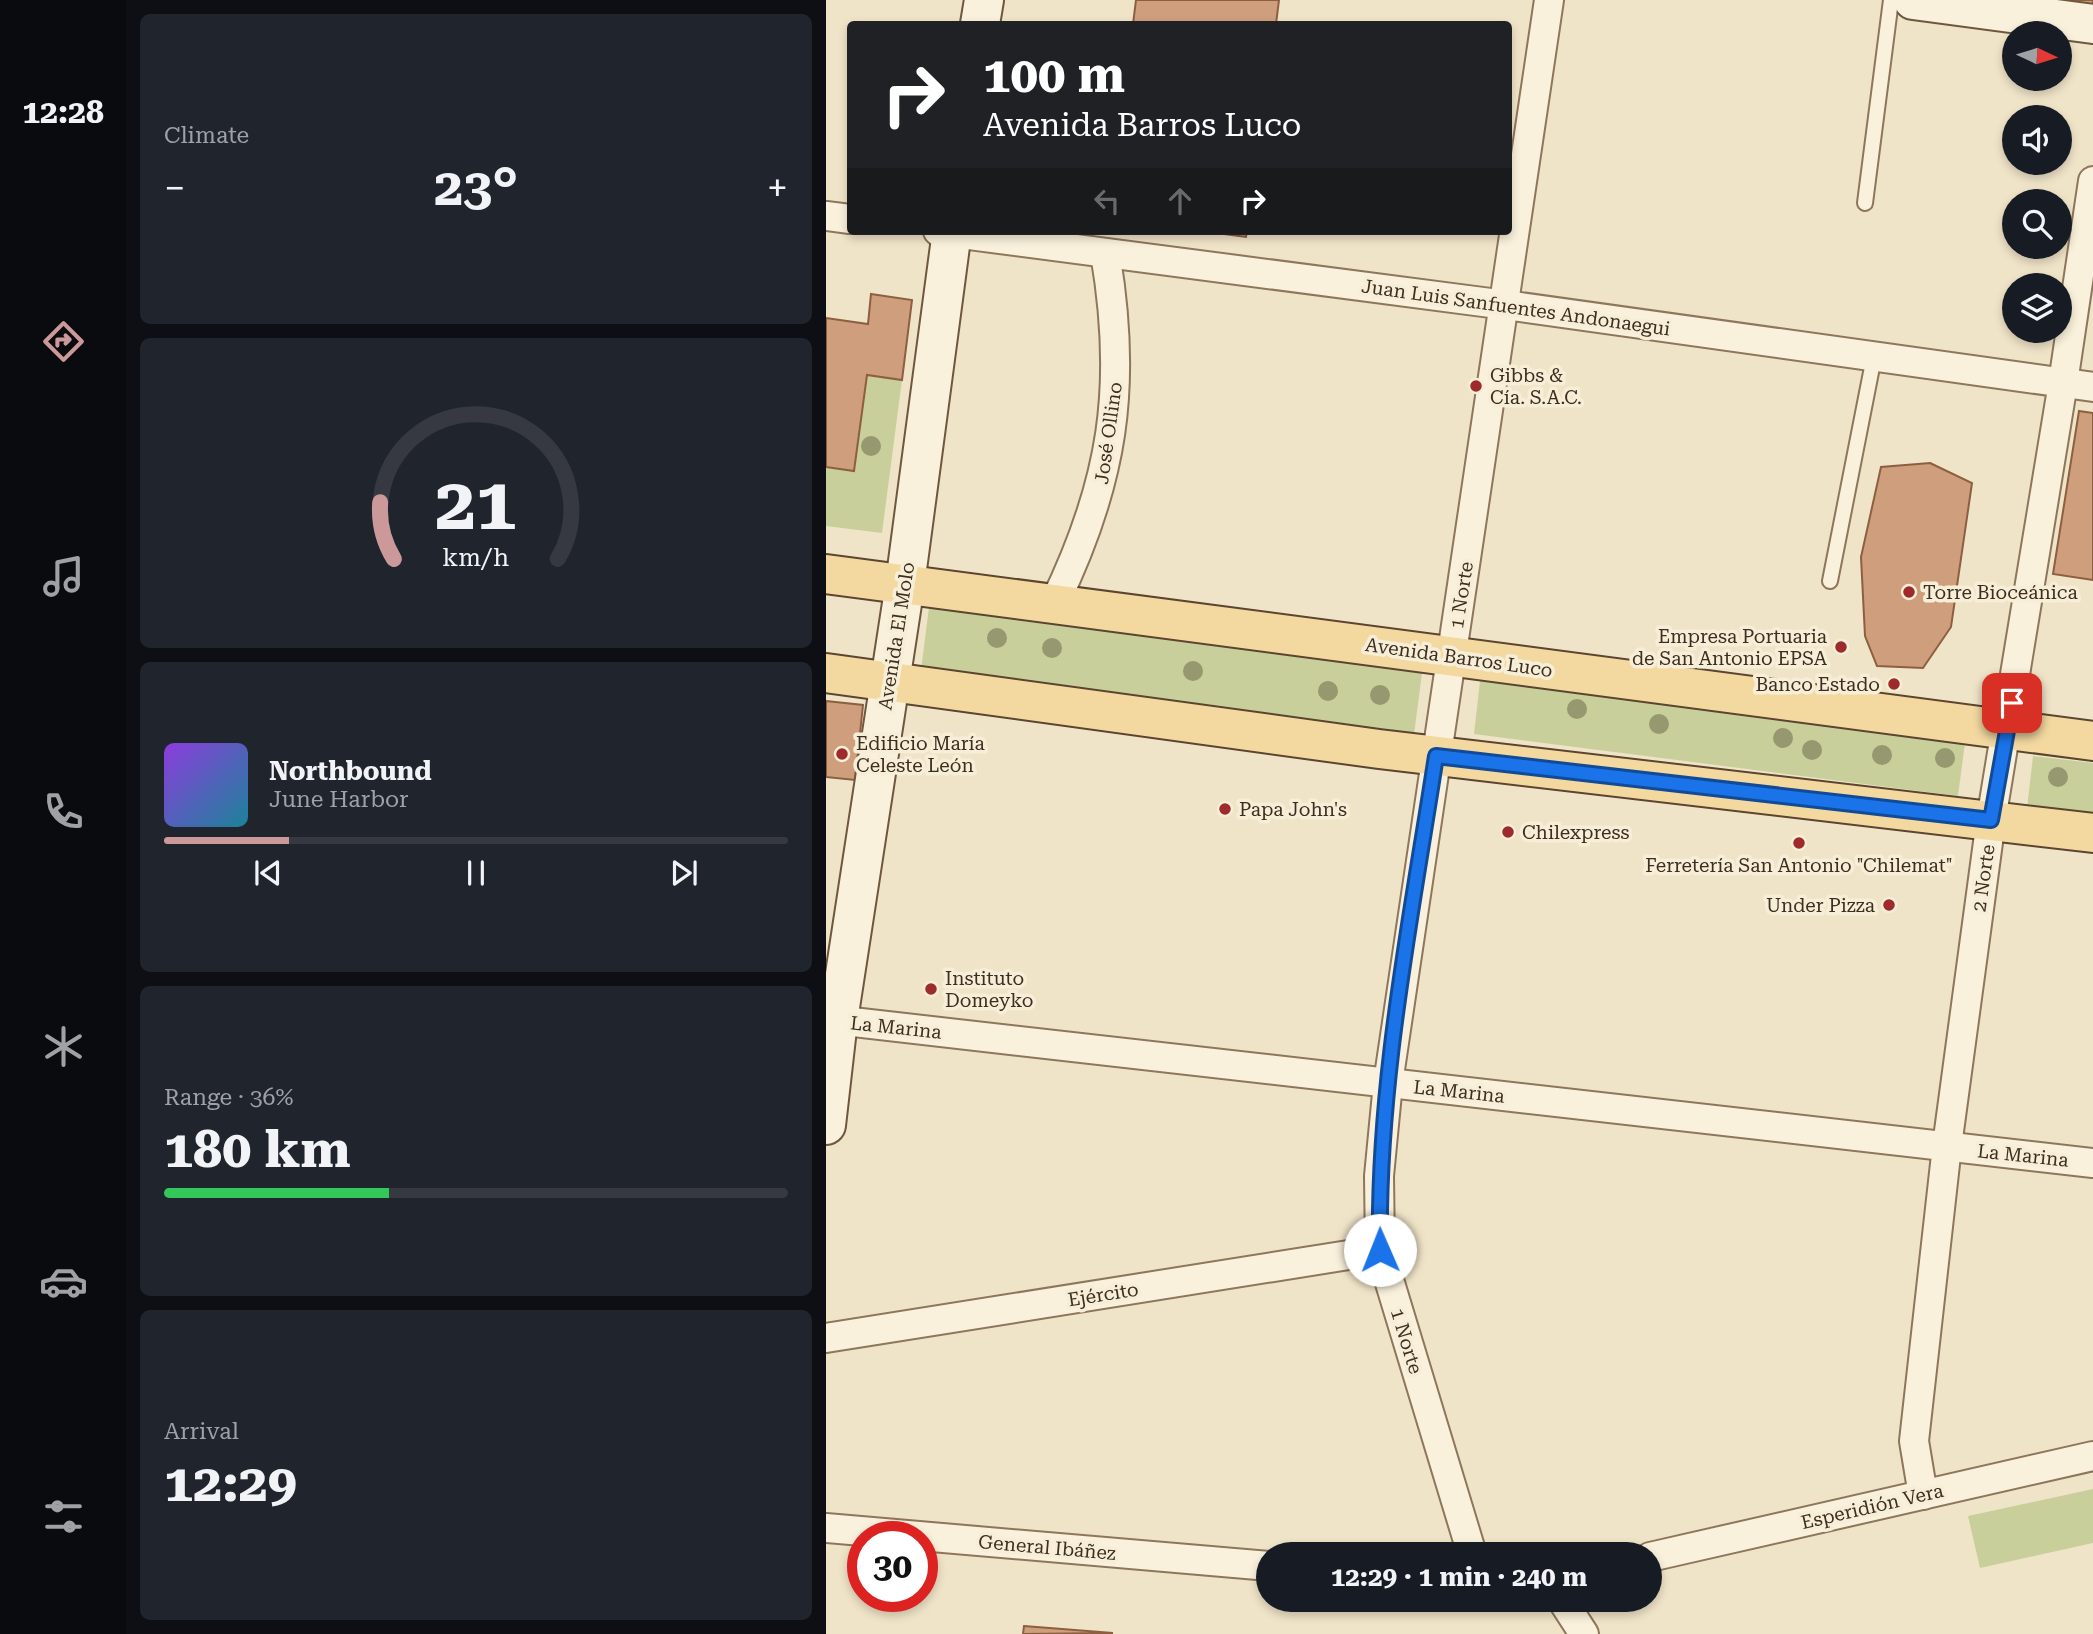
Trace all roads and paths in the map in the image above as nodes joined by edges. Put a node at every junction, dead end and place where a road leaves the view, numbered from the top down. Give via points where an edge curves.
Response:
1 (984, 0) edge
2 (1549, 0) edge
3 (1891, 0) edge
4 (1913, 0) edge
5 (980, 21) edge
6 (2093, 24) edge
7 (2093, 181) edge
8 (1865, 203) dead end
9 (826, 216) edge
10 (847, 219) edge
11 (948, 235) edge
12 (970, 235) edge
13 (1105, 253) junction
14 (1506, 305) junction
15 (1874, 357) junction
16 (2063, 383) junction
17 (2093, 387) edge
18 (826, 573) edge
19 (1830, 581) dead end
20 (905, 584) junction
21 (1054, 604) junction
22 (1452, 656) junction
23 (826, 673) edge
24 (890, 681) junction
25 (2008, 730) junction
26 (2093, 741) edge
27 (1436, 756) junction
28 (1991, 820) junction
29 (2093, 833) edge
30 (832, 1020) edge
31 (1388, 1083) junction
32 (826, 1125) edge
33 (1947, 1146) junction
34 (2093, 1163) edge
35 (1380, 1250) junction
36 (826, 1338) edge
37 (2093, 1456) edge
38 (1923, 1495) junction
39 (826, 1528) edge
40 (1468, 1542) edge
41 (1662, 1554) edge
42 (1256, 1565) edge
43 (1570, 1612) edge
44 (1584, 1634) edge

1 - 5 street
2 - 14 street, 1 Norte
3 - 8 lane
4 - 6 street
7 - 16 street, 2 Norte
9 - 10 street
11 - 20 street, Avenida El Molo
12 - 13 street, Juan Luis Sanfuentes Andonaegui
13 - 14 street, Juan Luis Sanfuentes Andonaegui
13 - 21 street, José Ollino via 1117,348 1110,444 1089,526
14 - 15 street, Juan Luis Sanfuentes Andonaegui
14 - 22 street, 1 Norte
15 - 16 street, Juan Luis Sanfuentes Andonaegui
15 - 19 lane
16 - 17 street, Juan Luis Sanfuentes Andonaegui
16 - 25 street, 2 Norte
18 - 20 main road, Avenida Barros Luco
20 - 21 main road, Avenida Barros Luco
20 - 24 street, Avenida El Molo
21 - 22 main road, Avenida Barros Luco
22 - 25 main road, Avenida Barros Luco
22 - 27 street, 1 Norte
23 - 24 main road
24 - 27 main road
24 - 30 street, Avenida El Molo
25 - 26 main road, Avenida Barros Luco
25 - 28 street, 2 Norte
27 - 28 main road
27 - 31 street, 1 Norte
28 - 29 main road
28 - 33 street, 2 Norte
30 - 31 street, La Marina
30 - 32 street, Avenida El Molo
31 - 33 street, La Marina
31 - 35 street, 1 Norte via 1379,1176
33 - 34 street, La Marina
33 - 38 street, 2 Norte via 1913,1441
35 - 36 street, Ejército
35 - 40 street, 1 Norte
37 - 38 street, Esperidión Vera
38 - 41 street, Esperidión Vera
39 - 42 street, General Ibáñez
43 - 44 street

